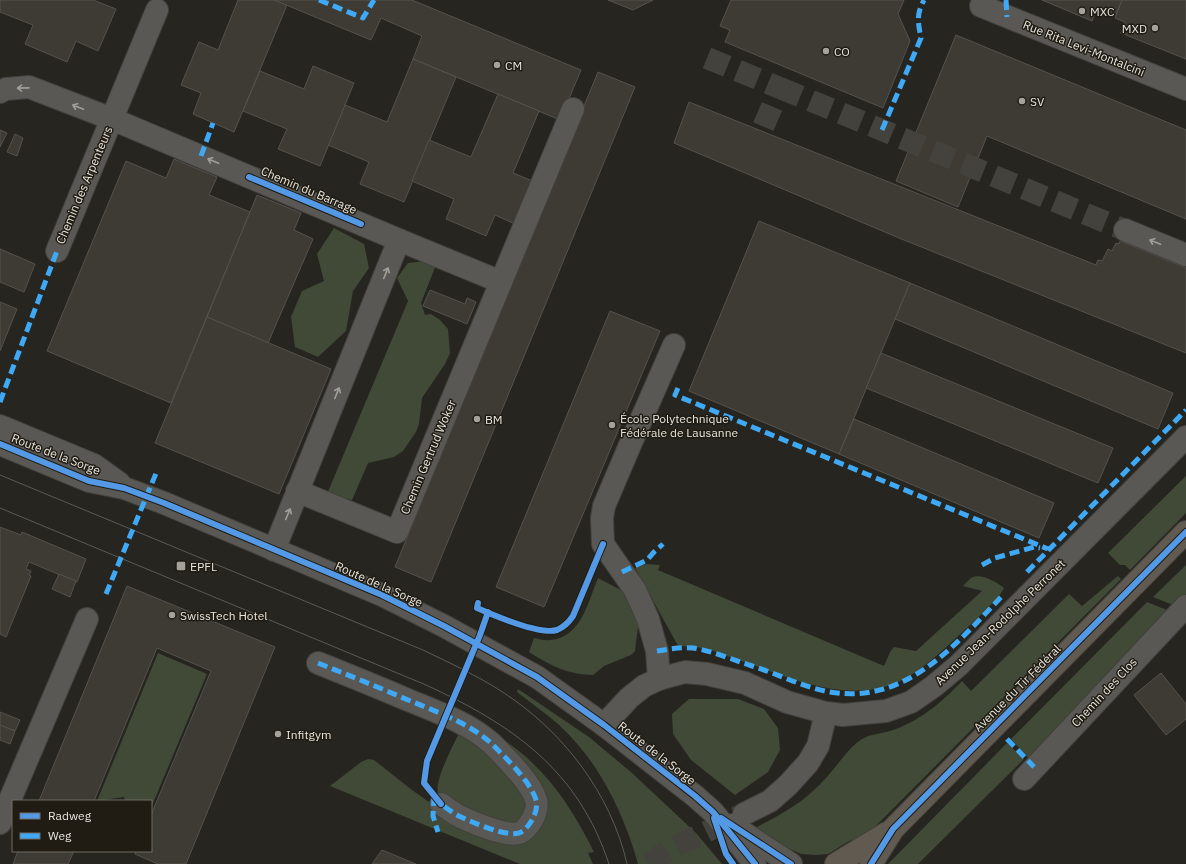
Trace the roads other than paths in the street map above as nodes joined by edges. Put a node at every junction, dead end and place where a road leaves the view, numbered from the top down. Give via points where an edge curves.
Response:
1 (981, 6) dead end
2 (157, 10) dead end
3 (1186, 89) edge
4 (0, 92) edge
5 (573, 109) dead end
6 (112, 119) junction
7 (1125, 230) tunnel mouth
8 (399, 240) junction
9 (57, 251) dead end
10 (1186, 255) edge
11 (501, 282) junction
12 (674, 345) dead end
13 (0, 426) edge
14 (1186, 436) edge
15 (0, 444) edge
16 (124, 488) junction
17 (297, 491) junction
18 (1186, 532) edge
19 (274, 550) junction
20 (1186, 606) edge
21 (87, 619) dead end
22 (318, 663) dead end
23 (659, 679) junction
24 (826, 714) junction
25 (604, 725) junction
26 (1024, 778) dead end
27 (441, 804) dead end
28 (713, 812) junction
29 (744, 814) tunnel mouth
30 (0, 823) edge
31 (893, 829) junction
32 (756, 864) edge
33 (791, 864) edge
34 (836, 864) edge
35 (871, 864) edge

1 - 3 street, Rue Rita Levi-Montalcini
2 - 6 street, Chemin des Arpenteurs
6 -> 4 street, Chemin des Arpenteurs via 29,87
5 - 11 street, Chemin Gertrud Woker
8 -> 6 street, Chemin du Barrage
6 - 9 street, Chemin des Arpenteurs
10 -> 7 street
8 - 11 street
17 -> 8 street
11 - 17 street, Chemin Gertrud Woker via 397,532
12 - 23 street via 604,506 602,518 603,544 635,590 648,619 657,651
13 - 16 street, Route de la Sorge via 94,465
14 - 24 street, Avenue Jean-Rodolphe Perronet via 959,665 934,686 911,702 886,711 843,716
15 - 16 street, Route de la Sorge via 90,481
16 - 19 street, Route de la Sorge
19 -> 17 street
18 - 31 main road, Avenue du Tir Fédéral
19 - 25 street, Route de la Sorge via 382,595 444,626 537,677
20 - 26 street, Chemin des Clos
21 - 30 street
22 - 27 street via 464,723 489,742 521,776 537,800 532,820 520,833 499,831 474,822
23 - 24 street, Avenue Jean-Rodolphe Perronet via 685,672 724,677 745,683 787,702
23 - 25 street, Avenue Jean-Rodolphe Perronet via 644,686 629,698
24 - 29 street via 818,746 808,763 770,801
25 - 28 street, Route de la Sorge
28 - 32 street, Route de la Sorge
28 - 33 street, Route de la Sorge
31 - 34 main road, Avenue du Tir Fédéral
31 - 35 main road, Avenue du Tir Fédéral

